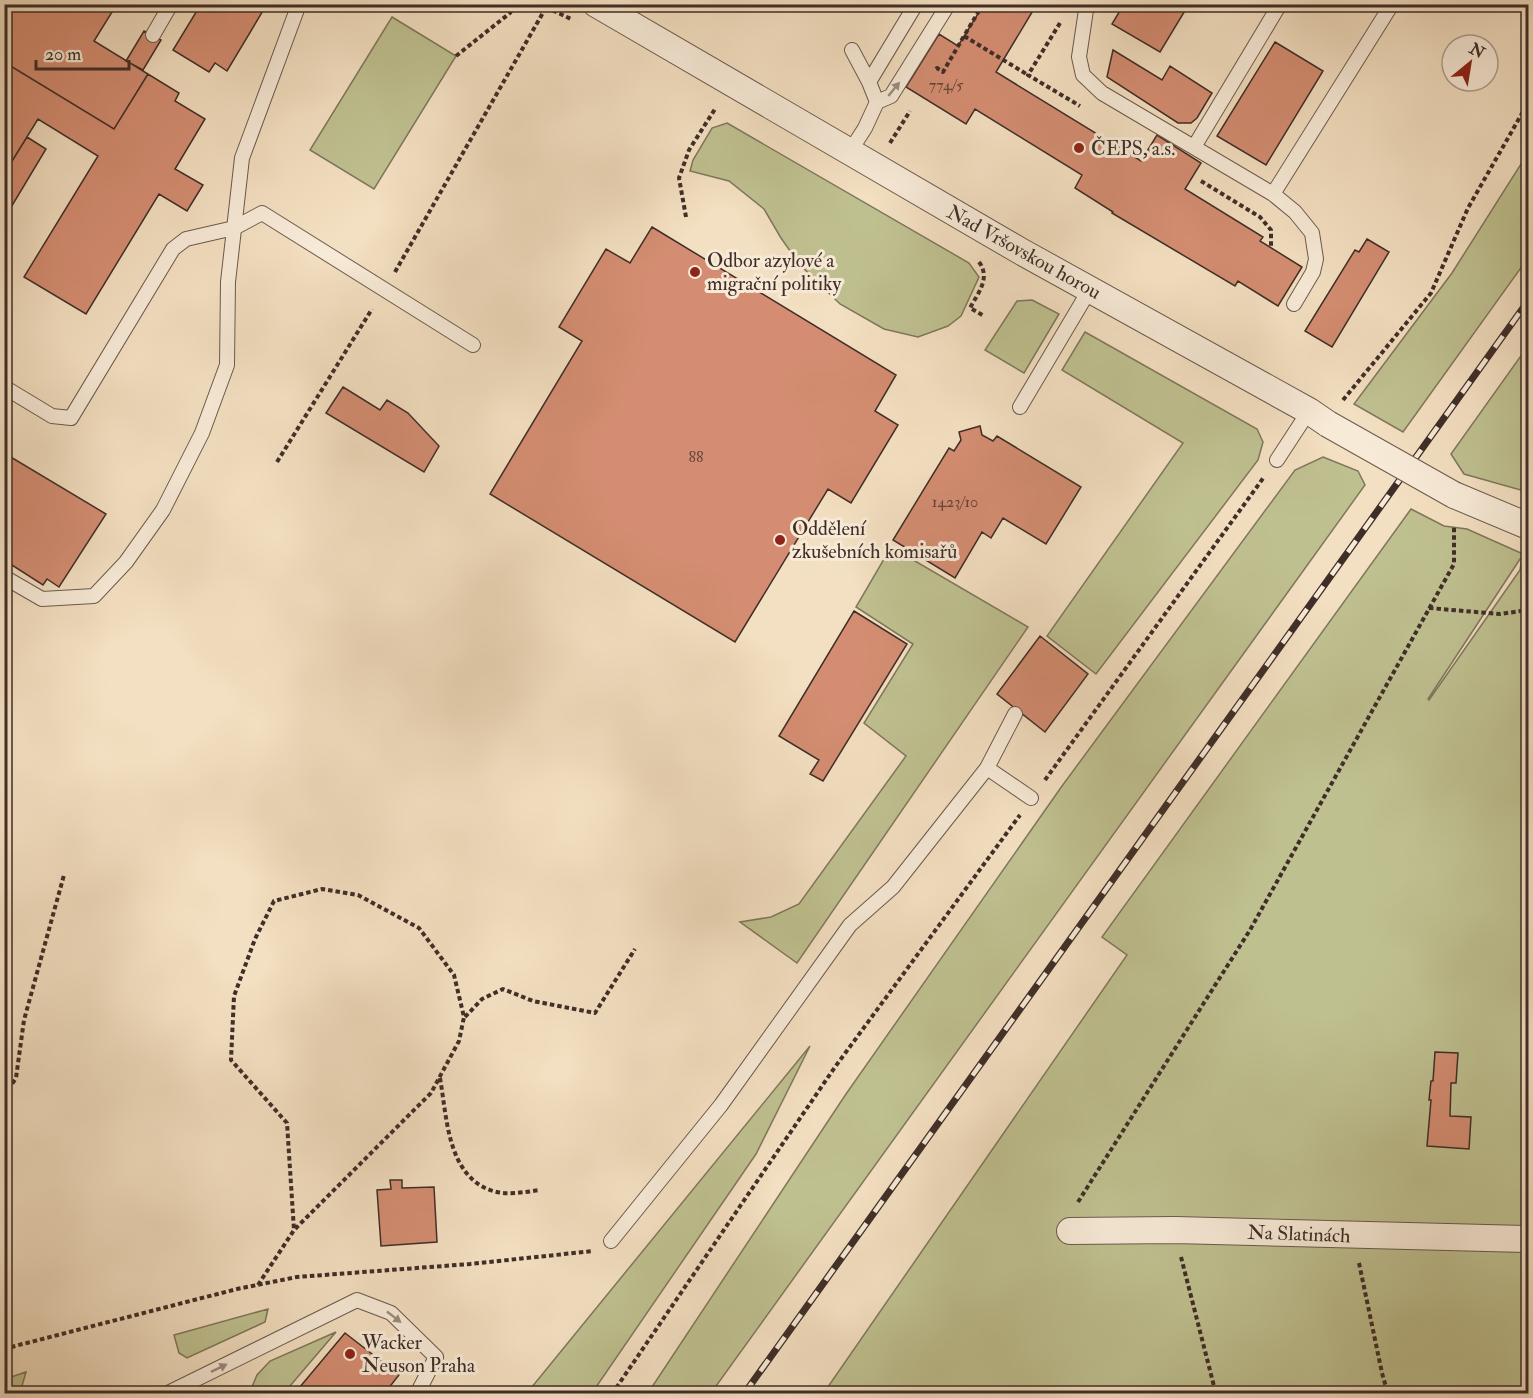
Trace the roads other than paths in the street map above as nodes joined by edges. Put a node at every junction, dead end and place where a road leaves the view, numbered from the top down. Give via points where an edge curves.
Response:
1 (171, 4) edge
2 (299, 4) edge
3 (596, 4) edge
4 (916, 4) edge
5 (945, 4) edge
6 (1085, 4) edge
7 (1280, 4) edge
8 (1392, 4) edge
9 (153, 35) dead end
10 (852, 50) dead end
11 (869, 82) junction
12 (877, 102) junction
13 (1194, 147) junction
14 (849, 153) junction
15 (1273, 194) junction
16 (234, 228) junction
17 (1090, 289) junction
18 (1294, 304) dead end
19 (473, 345) dead end
20 (4, 387) edge
21 (1020, 407) dead end
22 (1319, 418) junction
23 (1277, 460) road end
24 (1528, 526) edge
25 (4, 577) edge
26 (1015, 714) dead end
27 (987, 768) junction
28 (1031, 798) road end
29 (1070, 1231) road end
30 (1528, 1239) edge
31 (611, 1241) road end
32 (166, 1394) edge
33 (417, 1394) edge

1 - 9 lane
2 - 16 lane via 242,158
3 - 14 street, Nad Vršovskou horou
4 - 11 lane
12 -> 5 lane via 891,96
6 - 13 lane via 1079,57 1083,75 1102,93
7 - 13 lane
8 - 15 lane
10 - 11 lane
11 - 12 lane
12 - 14 lane
13 - 15 lane
14 - 17 street, Nad Vršovskou horou
15 - 18 lane via 1312,233 1316,259 1313,272
16 - 19 lane via 262,213
16 - 20 lane via 186,239 174,249 71,418 52,416
16 - 25 lane via 228,282 227,365 202,433 163,510 126,562 94,596 42,599
17 - 21 lane
17 - 22 street, Nad Vršovskou horou
22 - 23 lane
22 - 24 street, Nad Vršovskou horou, bridge via 1454,495
26 - 27 lane
27 - 28 lane
27 - 31 lane via 893,887 850,926 721,1105
29 - 30 street, Na Slatinách
32 -> 33 lane via 357,1300 391,1313 436,1357

